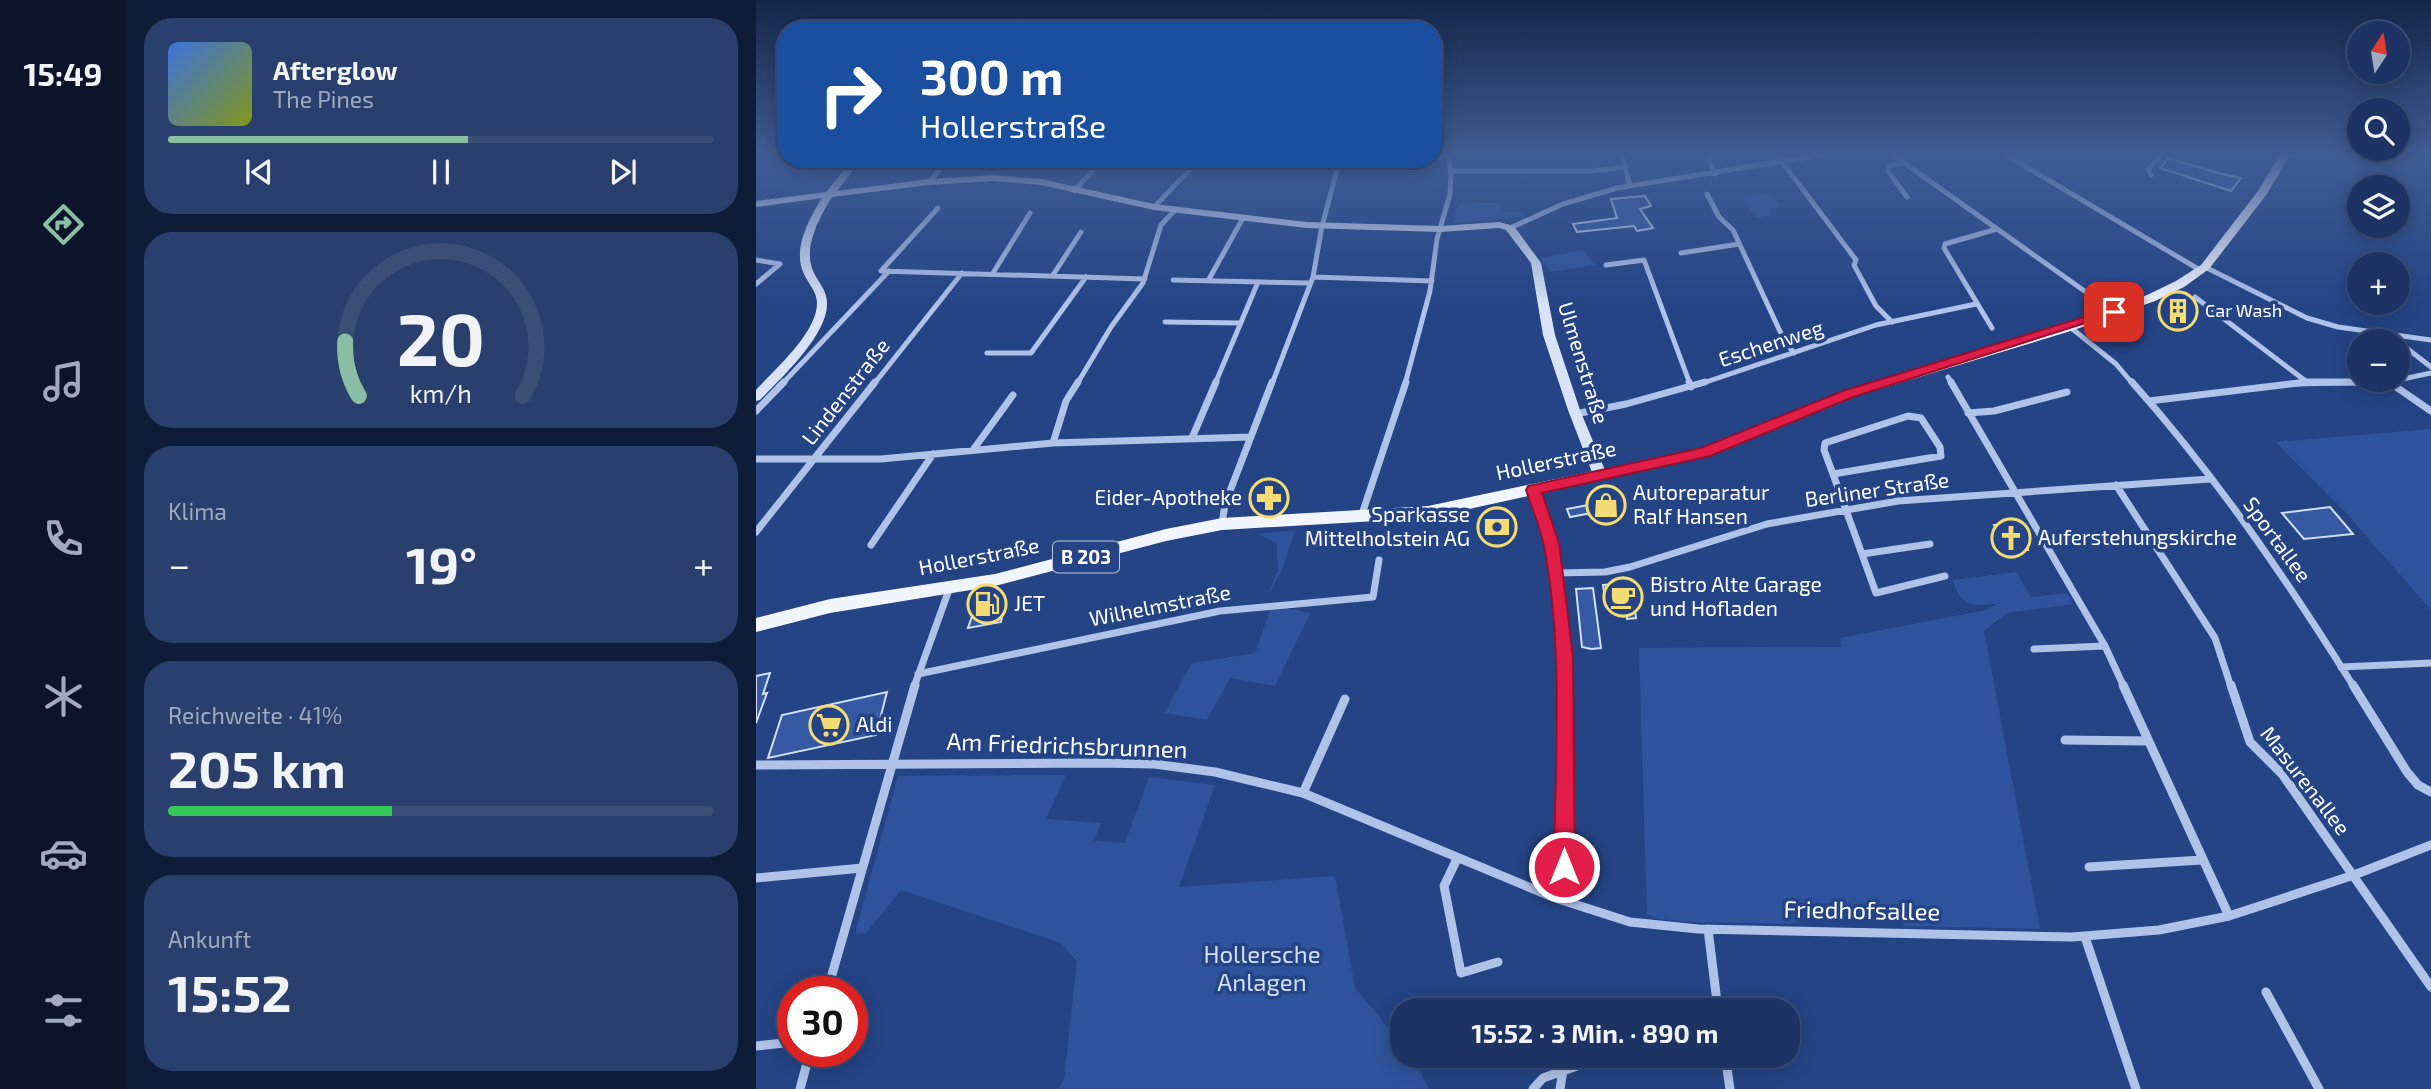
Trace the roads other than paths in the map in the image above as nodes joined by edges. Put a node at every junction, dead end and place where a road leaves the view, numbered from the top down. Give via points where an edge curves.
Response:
1 (822, 206) edge
2 (1148, 206) edge
3 (1327, 206) edge
4 (1447, 206) edge
5 (1562, 206) edge
6 (1713, 206) edge
7 (1814, 206) edge
8 (1964, 206) edge
9 (2095, 206) edge
10 (2252, 206) edge
11 (1154, 207) joint
12 (937, 208) dead end
13 (1176, 209) junction
14 (1030, 213) dead end
15 (1243, 218) junction
16 (1322, 226) junction
17 (1510, 228) junction
18 (1440, 229) junction
19 (1997, 229) junction
20 (1081, 232) dead end
21 (1739, 244) junction
22 (1681, 253) dead end
23 (756, 260) edge
24 (1606, 265) dead end
25 (2203, 268) junction
26 (889, 271) junction
27 (962, 272) junction
28 (993, 273) junction
29 (1053, 275) junction
30 (1086, 277) junction
31 (1144, 279) junction
32 (1173, 280) dead end
33 (1311, 280) junction
34 (1208, 281) junction
35 (1432, 281) junction
36 (1258, 282) junction
37 (756, 284) edge
38 (2195, 297) dead end
39 (1976, 304) junction
40 (2114, 312) junction
41 (1165, 322) dead end
42 (1892, 322) junction
43 (1241, 323) junction
44 (2070, 327) junction
45 (1992, 328) dead end
46 (2366, 329) edge
47 (2410, 337) edge
48 (2431, 340) edge
49 (2410, 350) edge
50 (987, 353) dead end
51 (1794, 353) junction
52 (2431, 367) edge
53 (2431, 373) edge
54 (1948, 377) dead end
55 (2410, 378) edge
56 (2307, 382) junction
57 (2347, 382) edge
58 (1690, 387) junction
59 (2067, 392) dead end
60 (2403, 392) edge
61 (1013, 395) dead end
62 (756, 397) edge
63 (2149, 401) junction
64 (756, 411) edge
65 (2431, 411) edge
66 (1968, 413) junction
67 (1575, 414) junction
68 (1251, 437) junction
69 (1192, 438) junction
70 (1053, 443) junction
71 (973, 450) junction
72 (933, 454) junction
73 (756, 459) edge
74 (814, 460) junction
75 (1832, 474) junction
76 (1601, 475) junction
77 (2210, 479) junction
78 (2116, 485) junction
79 (1533, 490) junction
80 (2017, 493) junction
81 (1846, 509) junction
82 (1361, 517) junction
83 (1222, 524) junction
84 (756, 532) edge
85 (1930, 544) dead end
86 (870, 545) dead end
87 (1861, 554) junction
88 (1380, 560) dead end
89 (1557, 572) junction
90 (1945, 576) dead end
91 (950, 587) junction
92 (756, 625) edge
93 (2105, 646) junction
94 (2034, 649) dead end
95 (2431, 663) edge
96 (2341, 667) junction
97 (918, 674) junction
98 (1345, 698) dead end
99 (2066, 740) dead end
100 (2147, 741) junction
101 (893, 763) junction
102 (756, 765) edge
103 (2431, 792) edge
104 (1303, 793) junction
105 (2431, 845) edge
106 (1457, 859) junction
107 (2202, 860) junction
108 (2089, 867) dead end
109 (862, 868) junction
110 (2354, 875) junction
111 (756, 878) edge
112 (1555, 898) junction
113 (2229, 916) junction
114 (1707, 929) junction
115 (2085, 937) junction
116 (1499, 962) dead end
117 (832, 976) edge
118 (2431, 987) edge
119 (2266, 992) dead end
120 (1716, 998) edge
121 (777, 1044) edge
122 (756, 1046) edge
123 (806, 1067) edge
124 (1569, 1068) edge
125 (1727, 1068) edge
126 (1563, 1070) junction
127 (800, 1089) edge
128 (1533, 1089) edge
129 (1560, 1089) edge
130 (1730, 1089) edge
131 (2136, 1089) edge
132 (2319, 1089) edge

1 - 62 street via 805,262 821,297 819,316 789,361
2 - 11 street
3 - 16 street
4 - 18 street
5 - 17 street
6 - 21 street
7 - 42 street via 1853,255 1867,293
8 - 19 street
9 - 25 street via 2172,257
10 - 25 main road, Hollerstraße / B 203
11 - 13 street
12 - 26 street via 881,271
13 - 15 street
13 - 31 street via 1161,225
14 - 28 street
15 - 16 street
15 - 34 street
16 - 18 street
16 - 33 street
17 - 18 street
17 - 67 street, Ulmenstraße via 1536,263 1549,335
18 - 35 street
19 - 39 street via 1945,244
19 - 40 street
20 - 29 street
21 - 22 street
21 - 51 street
23 - 37 street via 780,264
24 - 58 street via 1644,260
25 - 40 main road, Hollerstraße / B 203 via 2151,298
25 - 46 street via 2306,318
26 - 27 street
26 - 64 street
27 - 28 street
27 - 74 street, Lindenstraße
28 - 29 street
29 - 30 street
30 - 31 street
30 - 50 street via 1031,353
31 - 70 street via 1066,401
32 - 34 street
33 - 35 street
33 - 36 street
33 - 68 street
34 - 36 street
35 - 82 street via 1409,372
36 - 43 street
38 - 56 street
39 - 42 street, Eschenweg
39 - 45 street
40 - 44 main road, Hollerstraße / B 203
41 - 43 street
42 - 51 street, Eschenweg
43 - 69 street
44 - 63 street, Sportallee via 2106,354
44 - 76 main road, Hollerstraße / B 203 via 1848,394 1704,452
47 - 48 street
49 - 52 street
51 - 58 street, Eschenweg
53 - 55 street
54 - 66 street
56 - 57 street
56 - 63 street
58 - 67 street, Eschenweg
59 - 66 street
60 - 65 street
61 - 71 street
63 - 77 street, Sportallee
66 - 80 street
67 - 76 street, Ulmenstraße
68 - 69 street
68 - 83 street
69 - 70 street
70 - 71 street
71 - 72 street
72 - 74 street
72 - 86 street
73 - 74 street
74 - 84 street, Lindenstraße
75 - 75 street via 1825,443 1908,416 1921,418 1940,447 1941,456 1927,461
75 - 81 street
76 - 79 main road, Hollerstraße / B 203
77 - 78 street, Berliner Straße
77 - 96 street, Sportallee via 2272,561
78 - 80 street, Berliner Straße
78 - 110 street, Masurenallee via 2215,638 2250,742 2283,774
79 - 82 main road, Hollerstraße / B 203 via 1428,512
79 - 89 street
80 - 81 street, Berliner Straße
80 - 93 street
81 - 87 street
81 - 89 street, Berliner Straße via 1733,533 1630,567
82 - 83 main road, Hollerstraße / B 203
83 - 91 main road, Hollerstraße / B 203
85 - 87 street
87 - 90 street via 1876,593
88 - 97 street, Wilhelmstraße via 1373,597 1220,611
89 - 112 street via 1564,657 1564,867
91 - 92 main road, Hollerstraße / B 203 via 830,606
91 - 97 street
93 - 94 street
93 - 100 street
95 - 96 street
96 - 103 street, Sportallee via 2407,772
97 - 101 street
98 - 104 street
99 - 100 street
100 - 107 street
101 - 102 street, Am Friedrichsbrunnen
101 - 104 street, Am Friedrichsbrunnen via 1154,764 1215,772
101 - 109 street
104 - 106 street, Friedhofsallee
105 - 110 street, Friedhofsallee
106 - 112 street, Friedhofsallee
106 - 116 street via 1444,886 1461,974
107 - 108 street
107 - 113 street
109 - 111 street
109 - 117 street
110 - 113 street, Friedhofsallee
110 - 118 street, Masurenallee
112 - 114 street, Friedhofsallee via 1630,922
113 - 115 street, Friedhofsallee via 2159,930
114 - 115 street, Friedhofsallee
114 - 120 street
115 - 131 street
119 - 132 street
121 - 122 street
123 - 127 street
124 - 126 street
125 - 130 street
126 - 128 street via 1543,1077
126 - 129 street

